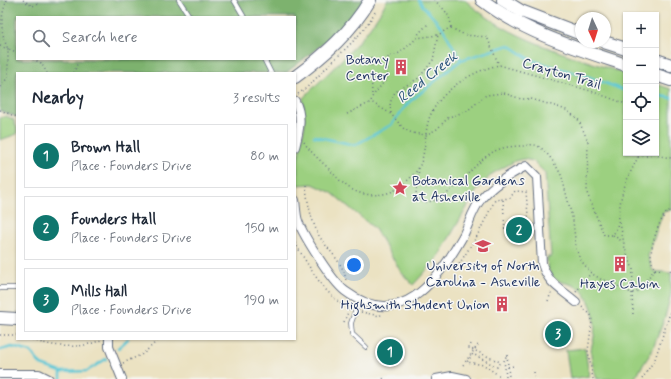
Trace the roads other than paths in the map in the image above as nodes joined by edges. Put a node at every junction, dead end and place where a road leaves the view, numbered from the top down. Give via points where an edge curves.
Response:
1 (179, 0) edge
2 (234, 0) edge
3 (370, 0) edge
4 (482, 0) edge
5 (504, 0) edge
6 (189, 16) edge
7 (243, 16) edge
8 (575, 32) edge
9 (611, 44) edge
10 (623, 48) edge
11 (264, 60) edge
12 (659, 61) edge
13 (623, 64) edge
14 (671, 64) edge
15 (270, 72) edge
16 (296, 76) edge
17 (659, 76) edge
18 (671, 80) edge
19 (296, 103) edge
20 (296, 143) edge
21 (296, 207) edge
22 (0, 288) edge
23 (16, 288) edge
24 (357, 300) junction
25 (574, 300) road end
26 (0, 310) edge
27 (16, 311) edge
28 (0, 318) edge
29 (16, 319) edge
30 (109, 343) edge
31 (366, 347) dead end
32 (0, 374) edge
33 (49, 379) edge
34 (122, 379) edge
35 (436, 379) edge
36 (466, 379) edge

1 - 6 lane
2 - 7 lane
3 - 16 main road via 336,44
4 - 13 main road via 516,23 535,32
5 - 8 main road via 521,12
9 - 10 main road
11 - 15 lane
12 - 14 main road
17 - 18 main road
19 - 20 street via 300,124
21 - 24 street via 298,221 324,265 338,285
22 - 23 lane
24 - 25 street via 381,307 397,306 406,302 440,272 463,236 481,199 506,176 526,166 537,177 542,264 554,285
24 - 31 lane via 351,323 352,334
26 - 27 main road
28 - 29 main road
30 - 34 street
32 - 33 street via 39,374
35 - 36 street via 452,376

